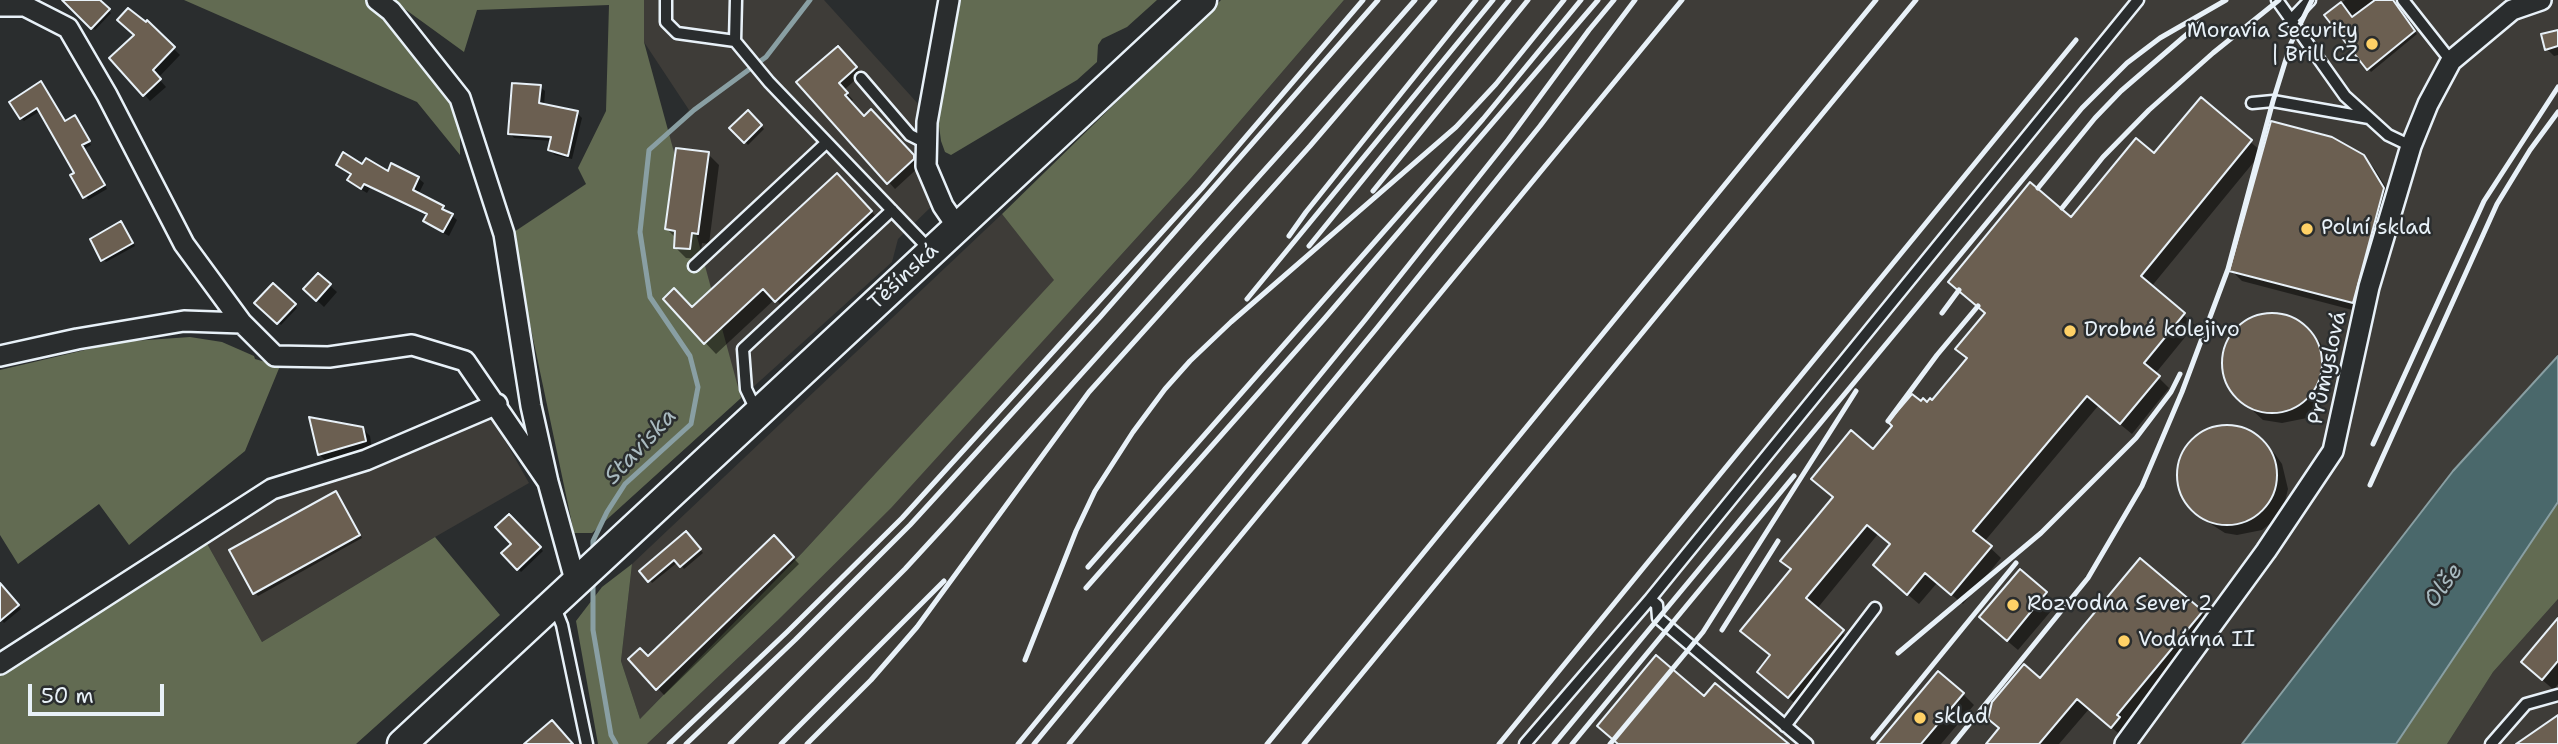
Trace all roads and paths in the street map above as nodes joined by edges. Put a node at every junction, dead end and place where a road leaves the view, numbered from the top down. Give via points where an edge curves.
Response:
1 (376, 0) edge
2 (666, 0) edge
3 (736, 0) edge
4 (949, 0) edge
5 (1202, 0) edge
6 (2138, 0) edge
7 (2277, 0) edge
8 (2310, 0) edge
9 (2403, 0) edge
10 (2541, 0) edge
11 (0, 6) edge
12 (2291, 20) junction
13 (735, 41) junction
14 (2451, 61) junction
15 (861, 78) dead end
16 (2252, 103) dead end
17 (2368, 118) junction
18 (826, 142) junction
19 (927, 143) junction
20 (2411, 146) junction
21 (892, 210) junction
22 (958, 228) junction
23 (931, 251) junction
24 (694, 266) dead end
25 (242, 323) junction
26 (0, 356) edge
27 (497, 404) junction
28 (757, 412) junction
29 (548, 482) junction
30 (575, 580) junction
31 (1650, 599) junction
32 (552, 602) junction
33 (1875, 608) dead end
34 (0, 664) edge
35 (2558, 695) edge
36 (1785, 726) junction
37 (402, 744) edge
38 (587, 744) edge
39 (1525, 744) edge
40 (1807, 744) edge
41 (2125, 744) edge
42 (2491, 744) edge

1 - 29 street via 391,11 460,98 504,234
2 - 13 lane via 666,22 677,33
3 - 13 lane
4 - 19 street
5 - 22 main road, Těšínská
6 - 31 lane
7 - 12 lane
8 - 12 lane
9 - 14 lane
10 - 14 street, Průmyslová via 2512,10
11 - 25 street via 25,6 68,28 184,244
12 - 17 lane via 2345,96
13 - 18 lane
14 - 20 street, Průmyslová
15 - 19 lane via 910,135
16 - 17 lane via 2273,101
17 - 20 lane
18 - 21 lane
18 - 24 lane
19 - 22 street via 926,166
20 - 41 street, Průmyslová via 2369,287 2333,451
21 - 23 lane
21 - 28 lane via 743,349 746,389
22 - 23 main road, Těšínská
23 - 28 main road, Těšínská
25 - 26 street via 184,321
25 - 27 street via 275,356 329,357 412,345 465,361
27 - 29 street
27 - 34 street via 366,460 272,489
28 - 30 main road, Těšínská
29 - 30 street
30 - 32 main road, Těšínská
31 - 36 lane via 1657,605 1658,618
31 - 39 lane
32 - 37 main road, Těšínská
32 - 38 lane via 562,625
33 - 36 lane
35 - 42 lane via 2526,704
36 - 40 lane

